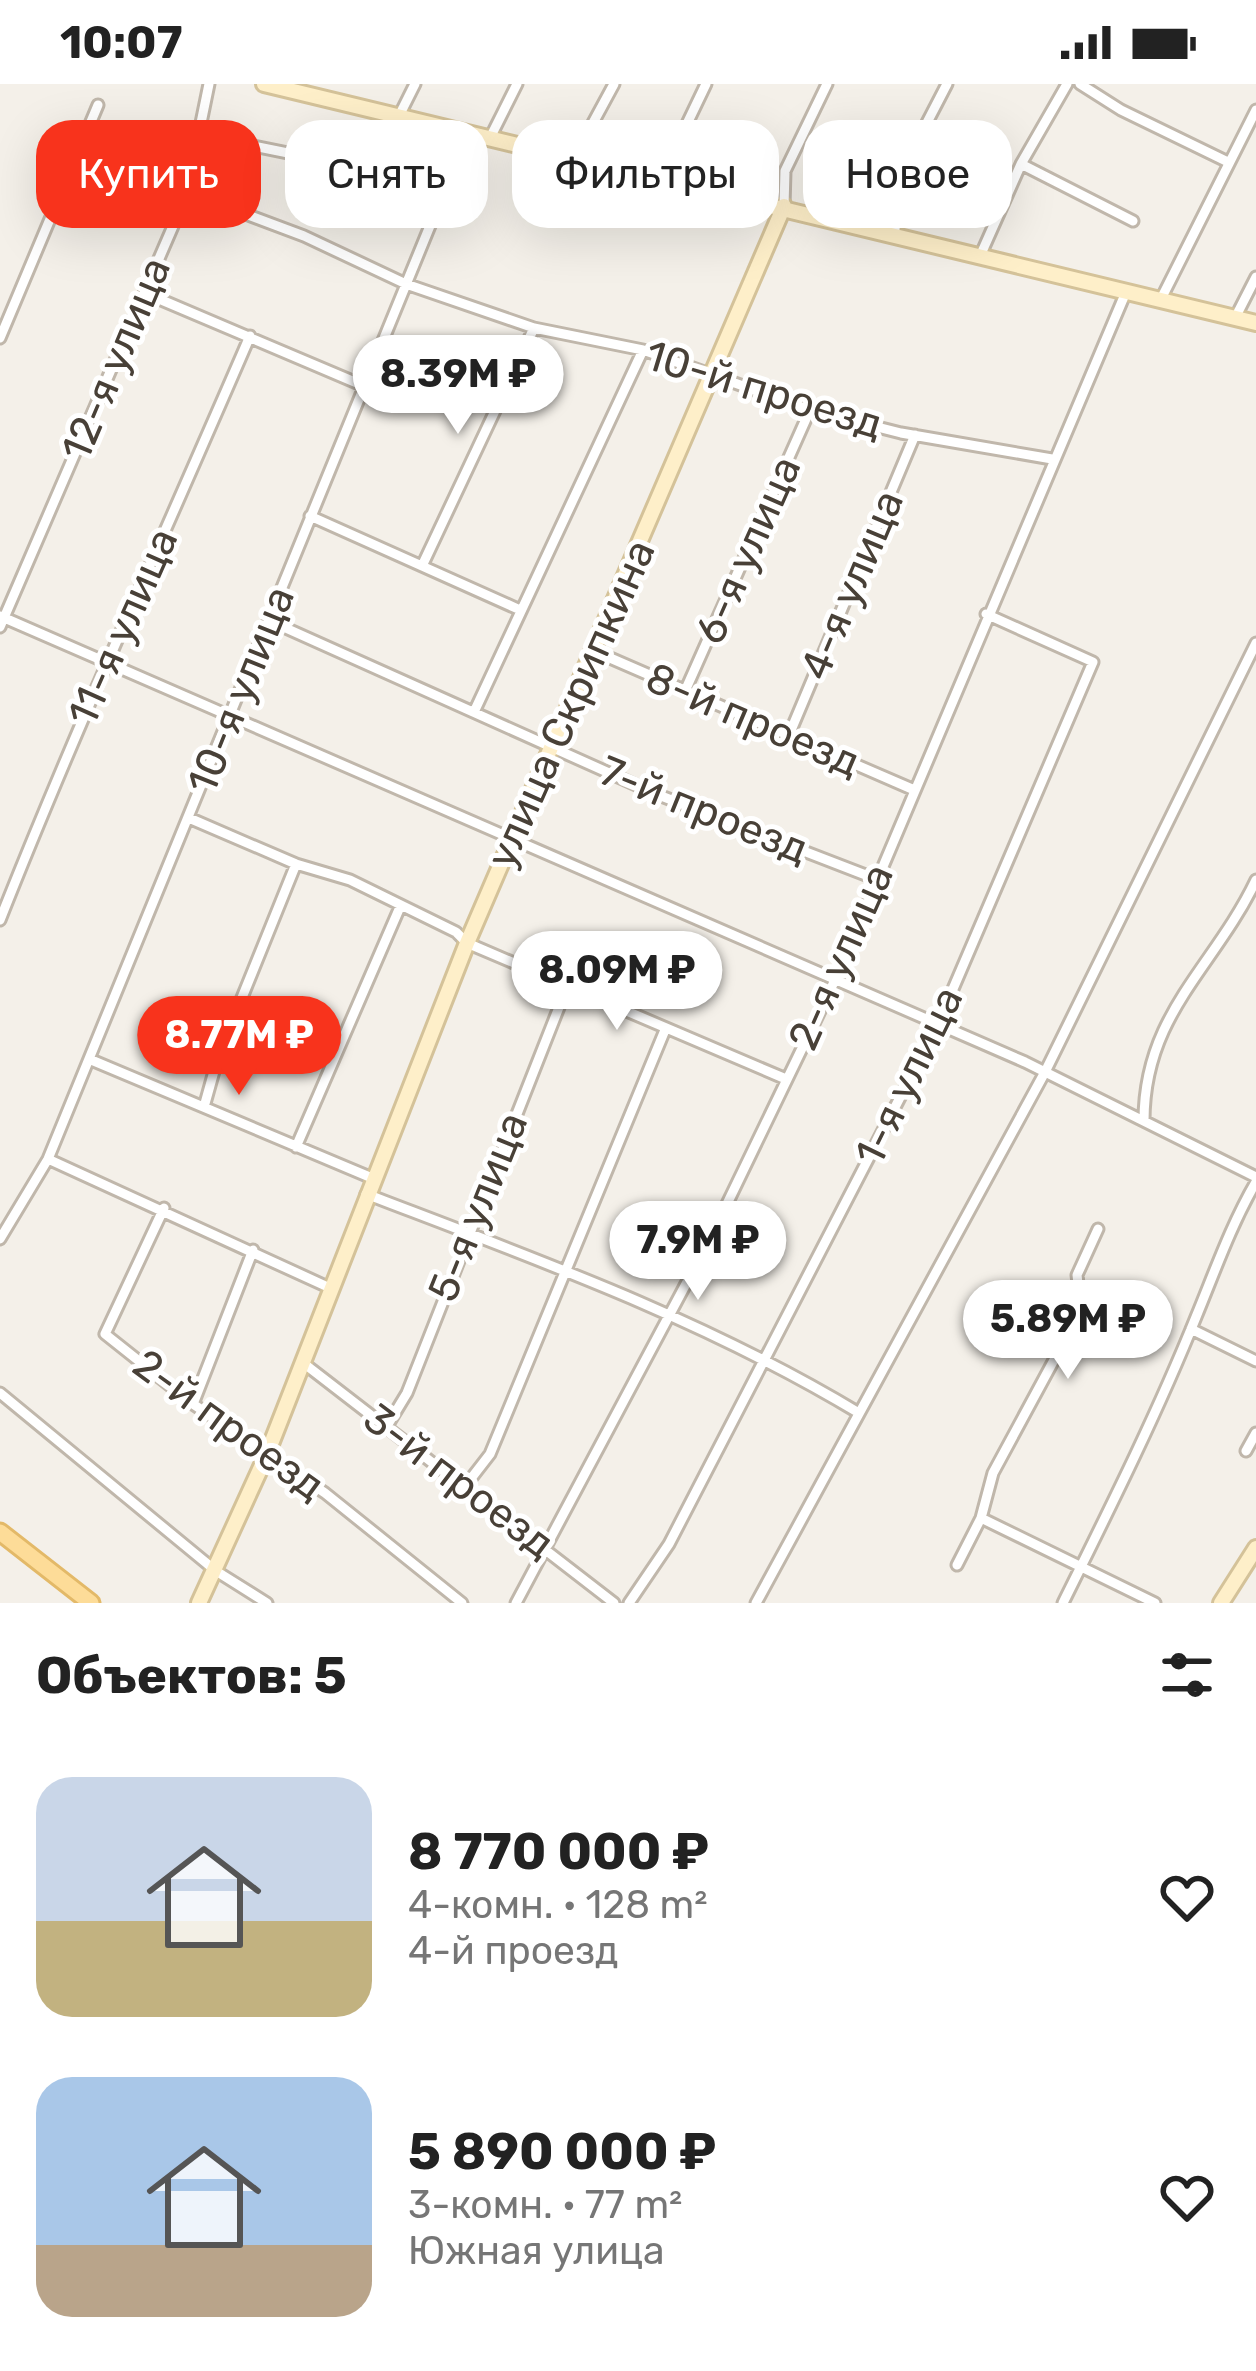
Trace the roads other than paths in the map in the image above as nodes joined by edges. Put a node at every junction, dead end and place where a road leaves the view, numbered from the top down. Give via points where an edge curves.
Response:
1 (209, 84) edge
2 (264, 84) edge
3 (416, 84) edge
4 (517, 84) edge
5 (614, 84) edge
6 (706, 84) edge
7 (827, 84) edge
8 (947, 84) edge
9 (1067, 84) edge
10 (1081, 84) edge
11 (306, 89) edge
12 (98, 104) dead end
13 (1256, 110) edge
14 (398, 118) junction
15 (91, 120) edge
16 (202, 120) edge
17 (407, 120) edge
18 (595, 120) edge
19 (689, 120) edge
20 (490, 139) joint
21 (512, 144) edge
22 (1228, 162) junction
23 (1021, 164) junction
24 (779, 205) edge
25 (784, 206) junction
26 (261, 221) edge
27 (1133, 221) dead end
28 (46, 228) edge
29 (173, 228) edge
30 (429, 228) edge
31 (895, 235) junction
32 (981, 254) junction
33 (1256, 277) edge
34 (406, 284) junction
35 (1126, 292) junction
36 (145, 293) junction
37 (1161, 299) junction
38 (1235, 318) junction
39 (1256, 322) edge
40 (534, 328) junction
41 (250, 336) junction
42 (0, 338) edge
43 (643, 350) junction
44 (714, 375) junction
45 (364, 386) junction
46 (810, 410) junction
47 (915, 435) junction
48 (1052, 459) junction
49 (310, 516) junction
50 (422, 566) junction
51 (518, 609) junction
52 (986, 614) junction
53 (1, 620) edge
54 (270, 622) junction
55 (1256, 643) edge
56 (594, 651) junction
57 (109, 662) junction
58 (685, 691) junction
59 (474, 712) junction
60 (231, 714) junction
61 (789, 735) junction
62 (552, 747) junction
63 (912, 789) junction
64 (189, 818) junction
65 (511, 843) junction
66 (296, 864) junction
67 (876, 879) junction
68 (1256, 880) edge
69 (400, 907) junction
70 (0, 920) edge
71 (466, 943) junction
72 (835, 980) junction
73 (567, 987) junction
74 (938, 1024) junction
75 (665, 1030) junction
76 (89, 1059) junction
77 (1045, 1072) junction
78 (786, 1079) junction
79 (204, 1107) junction
80 (1144, 1121) junction
81 (296, 1147) junction
82 (48, 1159) junction
83 (372, 1178) junction
84 (1256, 1179) edge
85 (366, 1194) junction
86 (164, 1208) junction
87 (1098, 1229) dead end
88 (466, 1232) junction
89 (0, 1239) edge
90 (253, 1250) junction
91 (565, 1268) junction
92 (330, 1288) junction
93 (667, 1312) junction
94 (1191, 1329) junction
95 (767, 1357) junction
96 (1256, 1361) edge
97 (302, 1362) junction
98 (0, 1393) edge
99 (193, 1404) junction
100 (859, 1413) junction
101 (387, 1426) junction
102 (1256, 1433) edge
103 (1246, 1451) dead end
104 (266, 1454) junction
105 (466, 1485) junction
106 (981, 1518) junction
107 (0, 1532) edge
108 (544, 1544) junction
109 (1256, 1548) edge
110 (957, 1565) dead end
111 (1080, 1568) junction
112 (216, 1571) junction
113 (91, 1603) edge
114 (199, 1603) edge
115 (267, 1603) edge
116 (463, 1603) edge
117 (516, 1603) edge
118 (614, 1603) edge
119 (629, 1603) edge
120 (756, 1603) edge
121 (1063, 1603) edge
122 (1155, 1603) edge
123 (1221, 1603) edge

1 - 16 street, 12-я улица
2 - 11 street
3 - 14 street
4 - 20 street
5 - 18 street
6 - 19 street
7 - 25 street via 785,171
8 - 31 street via 905,165
9 - 23 street
10 - 22 street
11 - 14 street
12 - 15 street
13 - 22 street
14 - 17 street
20 - 21 street
22 - 37 street
23 - 27 street
23 - 32 street
24 - 25 street
25 - 31 street
25 - 44 street, улица Скрипкина
26 - 34 street, 10-й проезд
28 - 42 street
29 - 36 street, 12-я улица
30 - 34 street, 10-я улица
31 - 32 street
32 - 35 street
33 - 38 street
34 - 40 street, 10-й проезд
34 - 45 street, 10-я улица
35 - 37 street
35 - 48 street, 2-я улица
36 - 41 street
36 - 53 street, 12-я улица
37 - 38 street
38 - 39 street
40 - 43 street, 10-й проезд
40 - 50 street
41 - 45 street
41 - 57 street, 11-я улица
43 - 44 street, 10-й проезд
43 - 51 street, улица Скрипкина
44 - 46 street, 10-й проезд
44 - 56 street, улица Скрипкина
45 - 49 street, 10-я улица
46 - 47 street, 10-й проезд
46 - 58 street, 6-я улица
47 - 48 street, 10-й проезд
47 - 61 street, 4-я улица
48 - 52 street, 2-я улица
49 - 50 street
49 - 54 street, 10-я улица
50 - 51 street
51 - 59 street, улица Скрипкина
52 - 63 street, 2-я улица
52 - 74 street, 1-я улица via 1093,662
53 - 57 street
54 - 59 street, 7-й проезд
54 - 60 street, 10-я улица
55 - 77 street
56 - 58 street, 8-й проезд
56 - 62 street, улица Скрипкина
57 - 60 street
57 - 70 street, 11-я улица
58 - 61 street, 8-й проезд
59 - 62 street, 7-й проезд
60 - 64 street, 10-я улица
60 - 65 street
61 - 63 street, 8-й проезд
62 - 65 street, улица Скрипкина
62 - 67 street, 7-й проезд
63 - 67 street, 2-я улица
64 - 66 street
64 - 76 street, 10-я улица
65 - 71 street, улица Скрипкина
65 - 72 street
66 - 69 street
66 - 79 street
67 - 72 street, 2-я улица
68 - 80 street via 1166,1018
69 - 71 street
69 - 81 street
71 - 73 street
71 - 83 street, улица Скрипкина
72 - 74 street
72 - 78 street, 2-я улица
73 - 75 street
73 - 88 street, 5-я улица
74 - 77 street
74 - 95 street, 1-я улица
75 - 78 street
75 - 91 street
76 - 79 street
76 - 82 street, 10-я улица
77 - 80 street
77 - 100 street
78 - 93 street, 2-я улица
79 - 81 street
80 - 84 street
81 - 83 street
82 - 86 street
82 - 89 street, 10-я улица
83 - 85 street, улица Скрипкина
84 - 94 street
85 - 88 street
85 - 92 street, улица Скрипкина
86 - 90 street
86 - 99 street, 2-й проезд via 105,1334
87 - 106 street via 1077,1275 1081,1310 993,1473
88 - 91 street
88 - 101 street, 5-я улица via 407,1393
90 - 92 street
90 - 99 street
91 - 93 street
91 - 105 street via 490,1454
92 - 97 street, улица Скрипкина
93 - 95 street
93 - 108 street, 2-я улица
94 - 96 street
94 - 111 street
95 - 100 street
95 - 119 street, 1-я улица
97 - 101 street, 3-й проезд
97 - 104 street, улица Скрипкина
98 - 112 street
99 - 104 street, 2-й проезд
100 - 120 street
101 - 105 street, 3-й проезд
102 - 103 street
104 - 112 street, улица Скрипкина
104 - 116 street, 2-й проезд
105 - 108 street, 3-й проезд
106 - 110 street
106 - 111 street
107 - 113 main road
108 - 117 street, 2-я улица
108 - 118 street, 3-й проезд
109 - 123 street
111 - 121 street
111 - 122 street
112 - 114 street, улица Скрипкина
112 - 115 street

